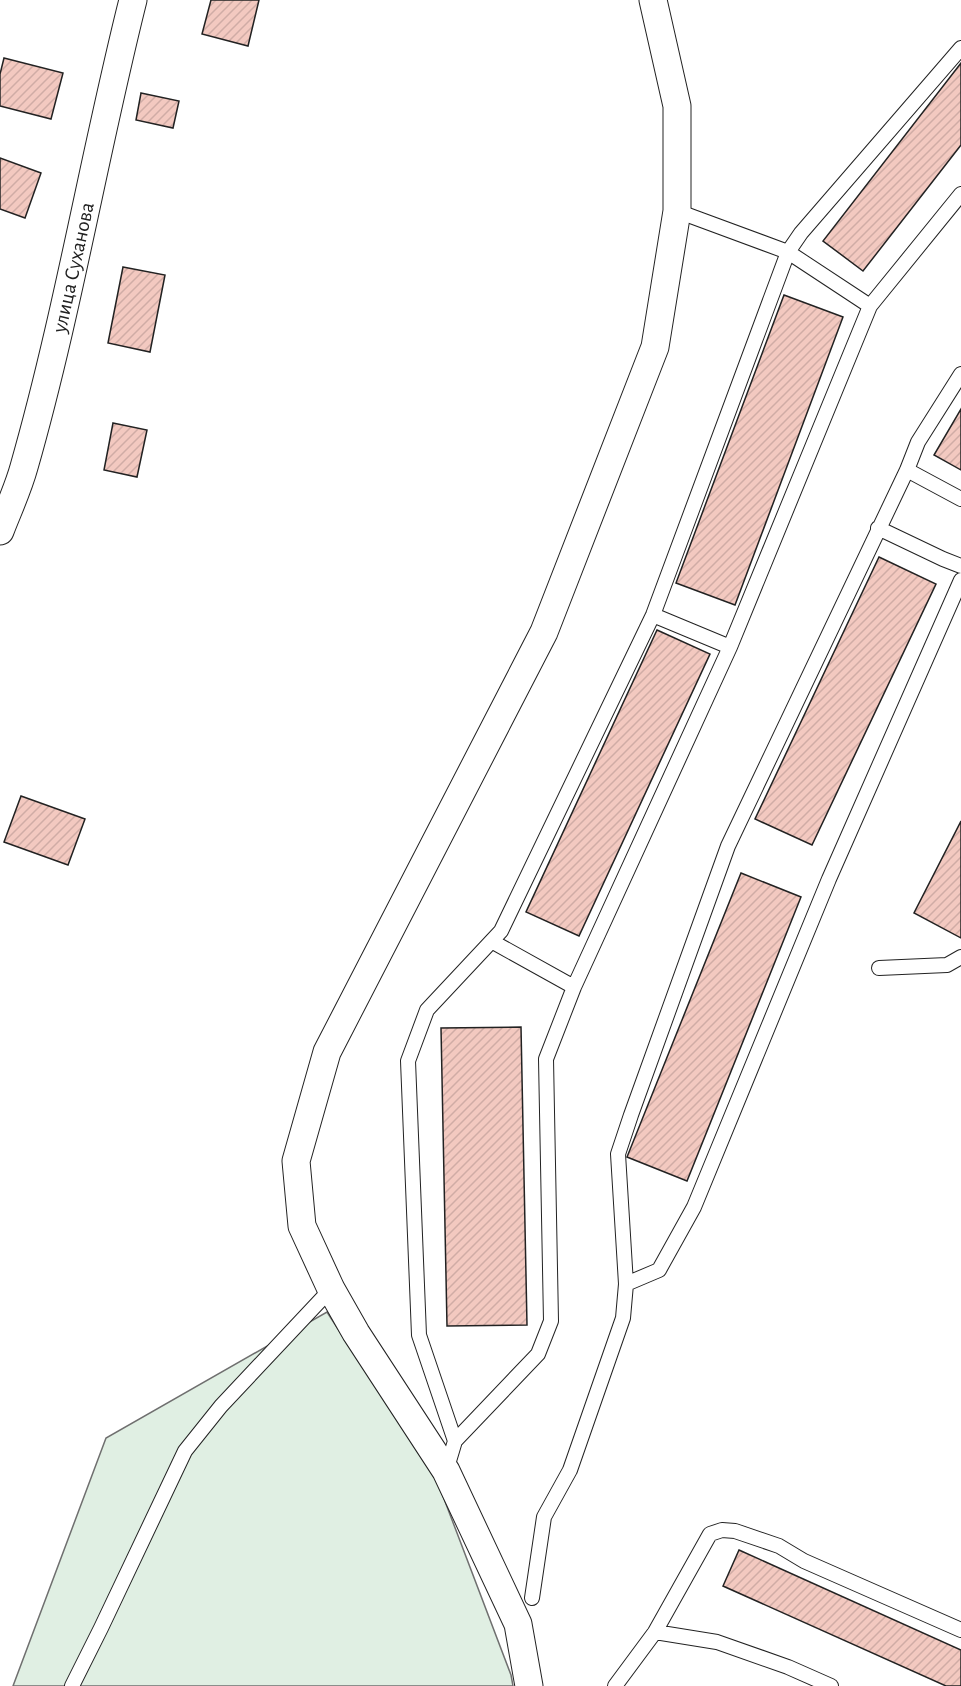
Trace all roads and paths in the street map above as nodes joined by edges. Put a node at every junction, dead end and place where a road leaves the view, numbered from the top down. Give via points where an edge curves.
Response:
1 (133, 0) edge
2 (653, 0) edge
3 (961, 48) edge
4 (961, 194) edge
5 (677, 211) junction
6 (788, 252) junction
7 (870, 306) junction
8 (961, 374) edge
9 (906, 470) junction
10 (961, 499) edge
11 (878, 528) junction
12 (0, 531) edge
13 (961, 566) edge
14 (961, 580) edge
15 (653, 615) junction
16 (730, 647) junction
17 (493, 942) junction
18 (961, 957) edge
19 (879, 968) dead end
20 (574, 987) junction
21 (626, 1284) junction
22 (331, 1289) junction
23 (455, 1441) junction
24 (446, 1471) junction
25 (532, 1598) dead end
26 (961, 1630) edge
27 (656, 1632) junction
28 (72, 1686) edge
29 (529, 1686) edge
30 (615, 1686) edge
31 (831, 1686) edge

1 - 12 street, улица Суханова via 66,301 23,469
2 - 5 street via 676,106
3 - 6 lane
4 - 7 lane
5 - 6 lane
5 - 22 street via 656,347 544,632 327,1052 296,1161 302,1226
6 - 7 lane
6 - 15 lane
7 - 16 lane
8 - 9 lane via 918,442
9 - 10 lane
9 - 11 lane
11 - 13 lane
11 - 21 lane via 728,846 618,1154
14 - 21 lane via 829,879 694,1207 659,1270
15 - 16 lane
15 - 17 lane
16 - 20 lane
17 - 20 lane
17 - 23 lane via 427,1010 408,1061 420,1335
18 - 19 lane via 947,965
20 - 23 lane via 546,1059 551,1321 538,1354
21 - 25 lane via 623,1318 570,1470 544,1517
22 - 24 street
22 - 28 lane via 221,1406 185,1451
23 - 24 lane
24 - 29 street via 518,1624
26 - 27 lane via 804,1561 779,1546 722,1530 710,1533
27 - 30 lane
27 - 31 lane via 717,1642 788,1666

